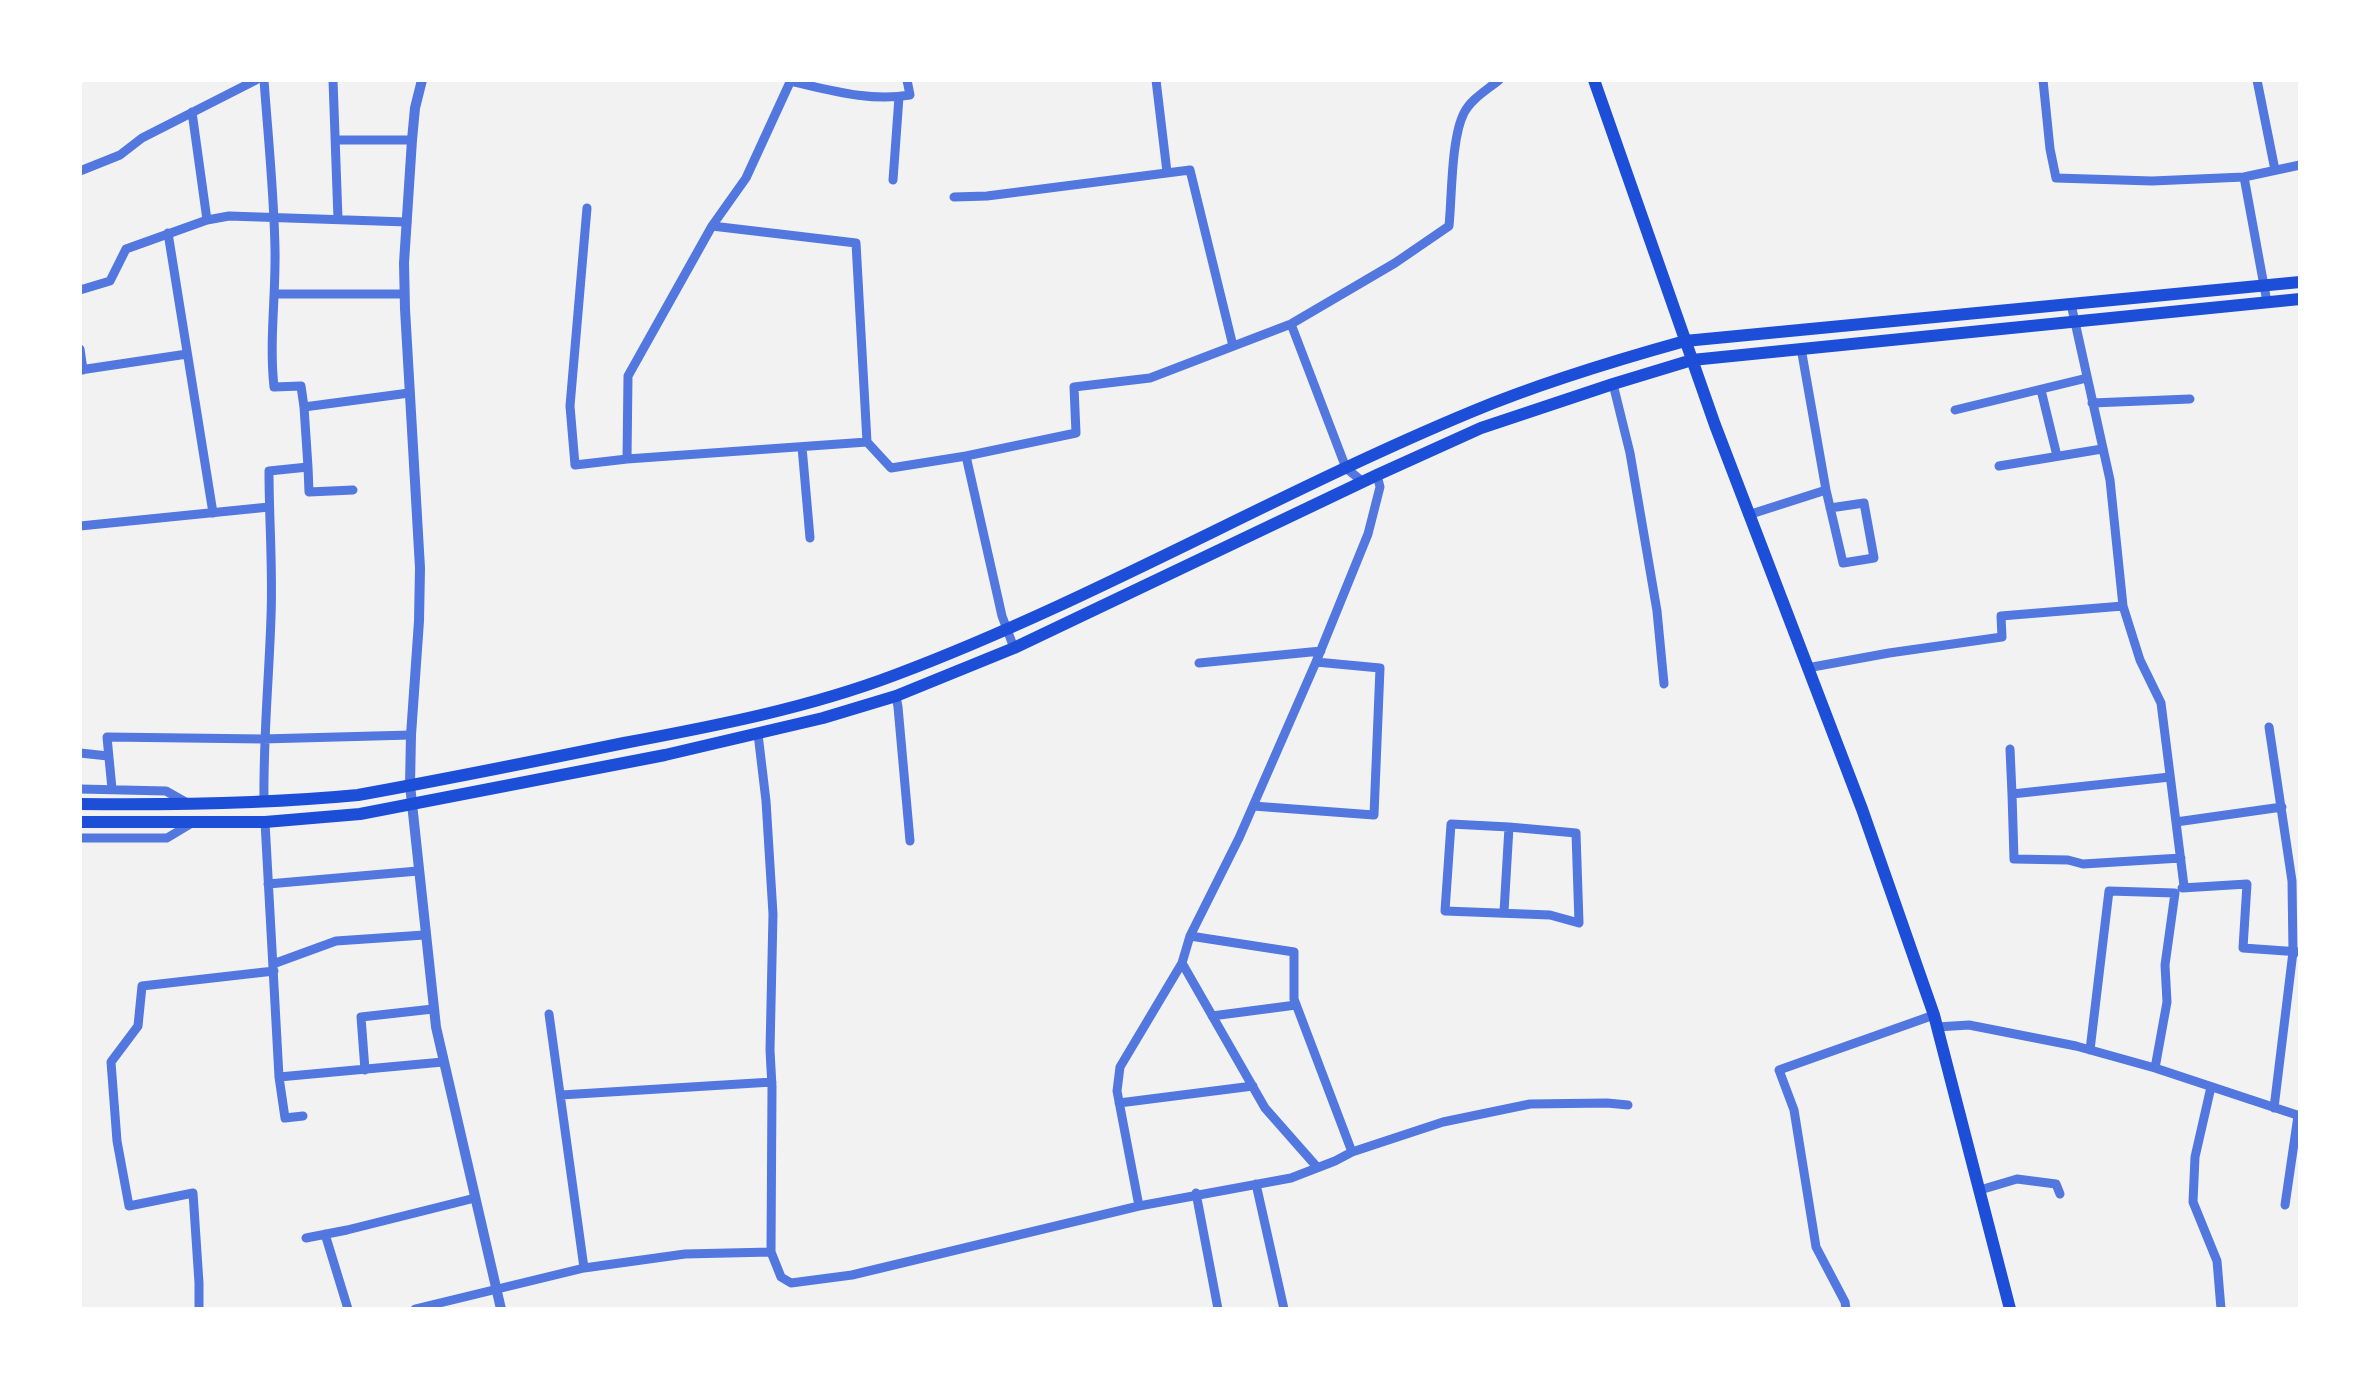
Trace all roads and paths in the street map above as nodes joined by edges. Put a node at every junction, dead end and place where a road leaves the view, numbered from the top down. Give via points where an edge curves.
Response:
1 (260, 80) edge
2 (333, 80) edge
3 (422, 80) edge
4 (907, 80) edge
5 (1156, 80) edge
6 (1500, 80) edge
7 (1594, 80) edge
8 (2042, 80) edge
9 (2257, 80) edge
10 (791, 81) edge
11 (899, 97) junction
12 (192, 112) junction
13 (336, 140) junction
14 (412, 140) junction
15 (2300, 165) edge
16 (2275, 170) junction
17 (80, 171) edge
18 (1166, 172) junction
19 (2244, 176) junction
20 (894, 180) dead end
21 (954, 197) dead end
22 (587, 208) dead end
23 (274, 217) junction
24 (338, 219) junction
25 (207, 220) junction
26 (407, 222) junction
27 (712, 226) junction
28 (168, 233) junction
29 (2300, 282) edge
30 (2265, 286) junction
31 (80, 290) edge
32 (275, 294) junction
33 (404, 294) junction
34 (2300, 299) edge
35 (2267, 302) junction
36 (2072, 304) junction
37 (2074, 320) junction
38 (1292, 324) junction
39 (1685, 341) junction
40 (1233, 346) junction
41 (80, 348) edge
42 (1801, 348) junction
43 (187, 354) junction
44 (1692, 360) junction
45 (81, 370) edge
46 (2087, 378) junction
47 (1613, 384) junction
48 (2041, 390) junction
49 (410, 393) junction
50 (2190, 399) dead end
51 (2092, 403) junction
52 (304, 407) junction
53 (1955, 410) dead end
54 (867, 442) junction
55 (802, 447) junction
56 (2102, 450) junction
57 (966, 456) junction
58 (2058, 456) junction
59 (626, 459) junction
60 (1999, 466) dead end
61 (308, 467) junction
62 (1346, 468) junction
63 (1377, 475) junction
64 (1363, 482) junction
65 (354, 490) dead end
66 (1826, 490) junction
67 (269, 507) junction
68 (1830, 508) junction
69 (213, 513) junction
70 (1748, 514) junction
71 (80, 526) edge
72 (810, 538) dead end
73 (2124, 606) junction
74 (1006, 630) junction
75 (1014, 648) junction
76 (1321, 651) junction
77 (1316, 662) junction
78 (1199, 663) dead end
79 (1807, 668) junction
80 (1664, 684) dead end
81 (896, 696) junction
82 (2269, 728) dead end
83 (410, 734) junction
84 (758, 734) junction
85 (263, 740) junction
86 (2010, 750) dead end
87 (80, 753) edge
88 (108, 756) junction
89 (2170, 777) junction
90 (410, 786) junction
91 (112, 789) junction
92 (80, 790) edge
93 (2012, 794) junction
94 (264, 802) junction
95 (80, 804) edge
96 (191, 805) junction
97 (412, 806) junction
98 (1253, 806) junction
99 (2282, 807) junction
100 (80, 822) edge
101 (265, 822) junction
102 (2176, 822) junction
103 (192, 823) junction
104 (1509, 827) junction
105 (80, 838) edge
106 (910, 841) dead end
107 (2180, 858) junction
108 (418, 871) junction
109 (268, 884) junction
110 (2184, 886) junction
111 (2175, 894) junction
112 (1504, 912) junction
113 (424, 935) junction
114 (1190, 936) junction
115 (2296, 952) edge
116 (1182, 964) junction
117 (274, 968) junction
118 (1296, 1005) junction
119 (433, 1010) junction
120 (548, 1014) dead end
121 (1212, 1016) junction
122 (1936, 1021) junction
123 (2090, 1050) junction
124 (443, 1062) junction
125 (2155, 1068) junction
126 (365, 1070) junction
127 (279, 1078) junction
128 (772, 1082) junction
129 (1253, 1086) junction
130 (2211, 1087) junction
131 (561, 1094) junction
132 (1119, 1104) junction
133 (1628, 1105) dead end
134 (2274, 1108) junction
135 (303, 1116) dead end
136 (2299, 1116) edge
137 (1352, 1152) junction
138 (1317, 1167) junction
139 (1256, 1184) junction
140 (1980, 1190) junction
141 (1196, 1194) junction
142 (2060, 1194) dead end
143 (475, 1198) junction
144 (2285, 1205) dead end
145 (1139, 1206) junction
146 (325, 1234) junction
147 (306, 1238) dead end
148 (771, 1252) junction
149 (584, 1268) junction
150 (497, 1288) junction
151 (2008, 1308) edge
152 (198, 1309) edge
153 (348, 1309) edge
154 (415, 1309) edge
155 (502, 1309) edge
156 (1218, 1309) edge
157 (1284, 1309) edge
158 (1846, 1309) edge
159 (2221, 1309) edge

1 - 12 street
1 - 23 street
2 - 13 street
3 - 14 street
4 - 11 street via 910,95
5 - 18 street
6 - 38 street via 1464,114 1449,226
7 - 39 main road
8 - 19 street via 2056,178
9 - 16 street
10 - 11 street via 857,96
10 - 27 street via 746,178
11 - 20 street
12 - 17 street
12 - 25 street
13 - 14 street
13 - 24 street
14 - 26 street
15 - 16 street
16 - 19 street
18 - 21 street
18 - 40 street via 1190,170
19 - 30 street
22 - 59 street via 570,406 575,465
23 - 24 street
23 - 25 street
23 - 32 street
24 - 26 street
25 - 28 street
26 - 33 street
27 - 54 street via 856,243
27 - 59 street via 628,376
28 - 31 street via 126,249 110,281
28 - 43 street
29 - 30 main road
30 - 35 street
30 - 36 main road
32 - 33 street
32 - 52 street via 274,388 301,386
33 - 49 street
34 - 35 main road
35 - 37 main road
36 - 37 street
36 - 39 main road
37 - 42 main road
37 - 46 street
38 - 40 street
38 - 62 street
39 - 44 main road
39 - 62 main road via 1514,396
40 - 57 street via 1150,378 1074,386 1076,433
41 - 45 street
42 - 44 main road
42 - 66 street
43 - 45 street
43 - 69 street
44 - 47 main road
44 - 70 main road
46 - 48 street
46 - 51 street
47 - 63 main road via 1481,428
47 - 80 street via 1657,610
48 - 53 street
48 - 58 street
49 - 52 street
49 - 83 street via 420,568
50 - 51 street
51 - 56 street
52 - 61 street
54 - 55 street
54 - 57 street via 891,468
55 - 59 street
55 - 72 street
56 - 58 street
56 - 73 street
57 - 74 street
58 - 60 street
61 - 65 street via 309,492
61 - 67 street via 269,472
62 - 64 street
62 - 74 main road
63 - 64 main road
63 - 76 street via 1368,534
64 - 75 main road
66 - 68 street
66 - 70 street
67 - 69 street
67 - 85 street
68 - 68 street via 1843,563 1874,558 1864,503
69 - 71 street
70 - 79 main road
73 - 79 street via 2000,616 2002,637
73 - 89 street via 2161,703
74 - 75 street
74 - 90 main road via 889,678 756,716
75 - 81 main road
76 - 77 street
76 - 78 street
77 - 98 street
77 - 98 street via 1380,668 1374,816
79 - 122 main road
81 - 84 main road
81 - 106 street
82 - 99 street
83 - 85 street
83 - 90 street
84 - 97 main road
84 - 128 street via 772,914
85 - 88 street via 107,736
85 - 94 street
86 - 93 street
87 - 88 street
88 - 91 street
89 - 93 street
89 - 102 street
90 - 94 main road
90 - 97 street
91 - 92 street
91 - 96 street via 166,791
93 - 107 street via 2014,860
94 - 96 main road
95 - 96 main road
97 - 101 main road
97 - 108 street
98 - 114 street
99 - 102 street
99 - 115 street
100 - 103 main road
101 - 103 main road
101 - 109 street
102 - 107 street
103 - 105 street via 167,838
104 - 112 street
104 - 112 street via 1451,824 1445,911
104 - 112 street via 1576,833 1579,922
107 - 110 street
108 - 109 street
108 - 113 street
109 - 117 street
110 - 111 street
110 - 115 street via 2247,884 2244,948
111 - 123 street via 2109,891
111 - 125 street
113 - 117 street via 336,941
113 - 119 street
114 - 116 street
114 - 118 street via 1294,952
115 - 134 street
116 - 121 street
116 - 132 street via 1120,1067
117 - 127 street
117 - 152 street via 142,986 138,1026 111,1062 129,1206 192,1193
118 - 121 street
118 - 137 street
119 - 124 street
119 - 126 street via 361,1017
120 - 131 street
121 - 129 street
122 - 123 street
122 - 140 main road
122 - 158 street via 1779,1070 1794,1110 1816,1247
123 - 125 street
124 - 126 street
124 - 143 street
125 - 130 street
126 - 127 street
127 - 135 street via 285,1118
128 - 131 street
128 - 148 street
129 - 132 street
129 - 138 street
130 - 134 street
130 - 159 street via 2193,1202 2216,1262
131 - 149 street
132 - 145 street
133 - 137 street via 1530,1104 1443,1122
134 - 136 street
136 - 144 street
137 - 138 street
138 - 139 street
139 - 141 street
139 - 157 street
140 - 142 street via 2017,1178 2056,1184
140 - 151 main road
141 - 145 street
141 - 156 street
143 - 146 street
143 - 150 street
145 - 148 street via 852,1276 791,1283 781,1277
146 - 147 street
146 - 153 street
148 - 149 street via 685,1254
149 - 150 street
150 - 154 street
150 - 155 street

